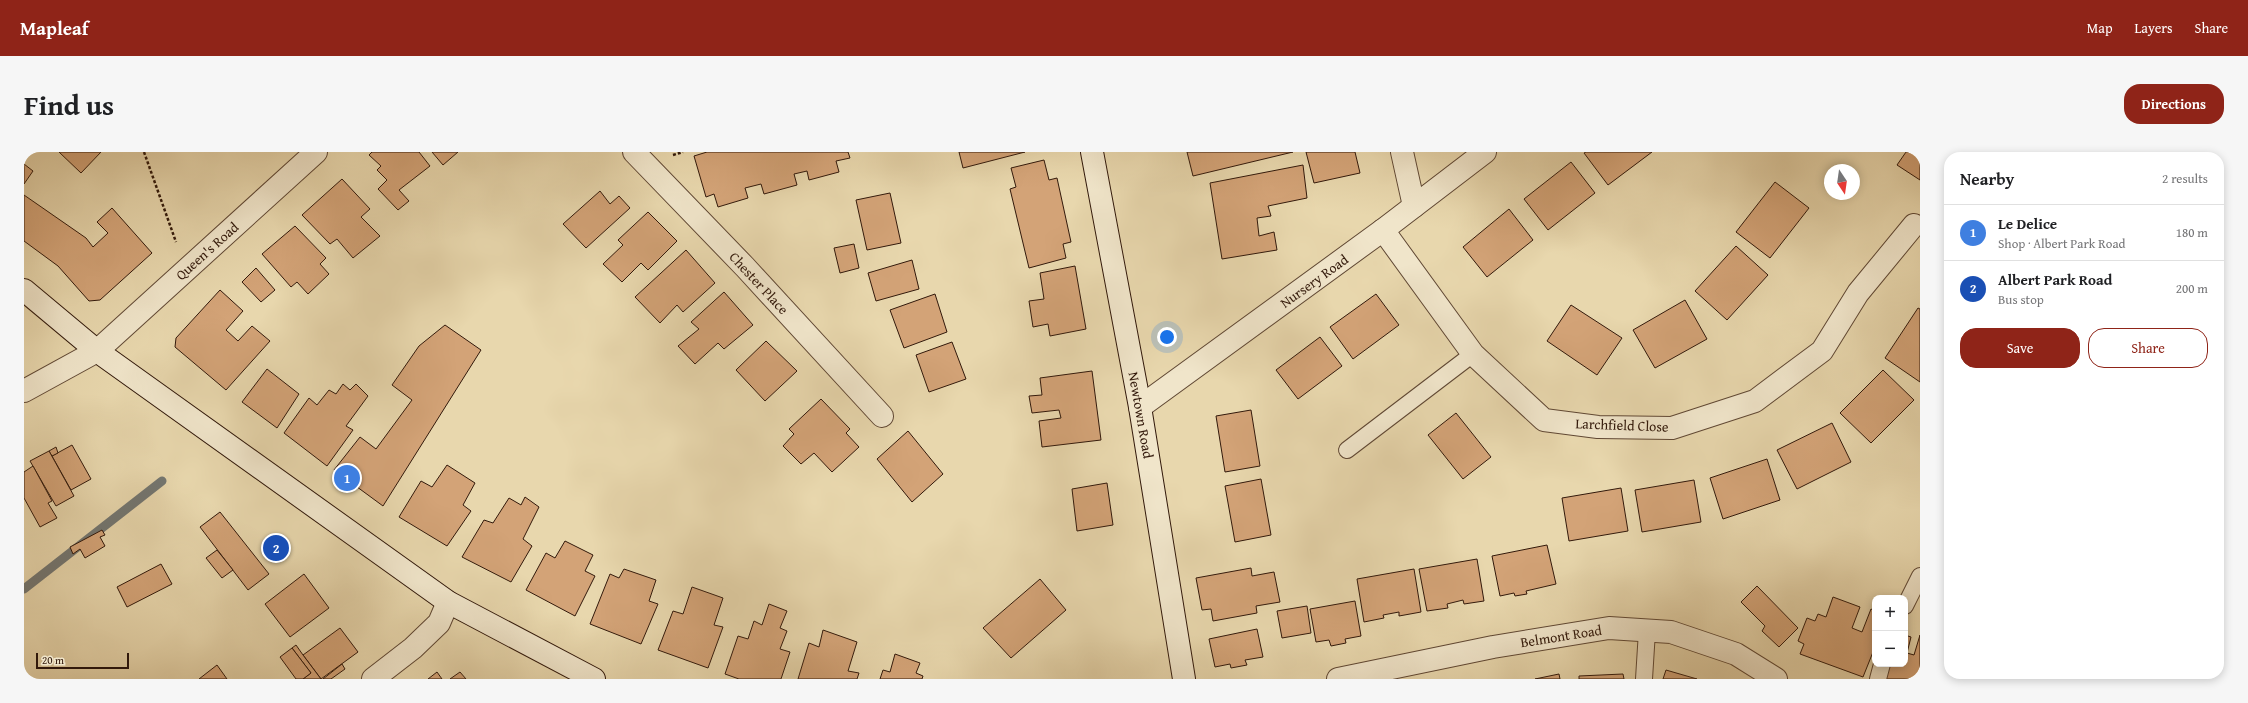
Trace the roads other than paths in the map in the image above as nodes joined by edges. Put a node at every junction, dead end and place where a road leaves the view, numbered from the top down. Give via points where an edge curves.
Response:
1 (316, 152) edge
2 (634, 152) edge
3 (1092, 152) edge
4 (1402, 152) edge
5 (1485, 152) edge
6 (1414, 206) junction
7 (1914, 225) dead end
8 (1383, 230) junction
9 (24, 290) edge
10 (97, 351) junction
11 (1473, 354) junction
12 (24, 390) edge
13 (1140, 407) junction
14 (882, 416) dead end
15 (1347, 450) dead end
16 (1920, 576) edge
17 (1908, 600) edge
18 (448, 602) junction
19 (1647, 631) junction
20 (1881, 667) edge
21 (374, 679) edge
22 (594, 679) edge
23 (1184, 679) edge
24 (1338, 679) edge
25 (1644, 679) edge
26 (1776, 679) edge
27 (1878, 679) edge

1 - 10 street, Queen's Road
2 - 14 street, Chester Place via 745,267
3 - 13 street, Newtown Road
4 - 6 street
5 - 6 street, Nursery Road
6 - 8 street, Nursery Road
7 - 11 street, Larchfield Close via 1858,293 1822,351 1755,401 1672,428 1598,428 1544,420
8 - 11 street, Larchfield Close
8 - 13 street, Nursery Road
9 - 10 street
10 - 12 street, Queen's Road
10 - 18 street
11 - 15 lane
13 - 23 street, Newtown Road
16 - 17 lane
18 - 21 street via 438,623 413,648
18 - 22 street
19 - 24 street, Belmont Road via 1609,628 1493,646
19 - 25 lane
19 - 26 street, Belmont Road via 1671,632 1736,654
20 - 27 lane

